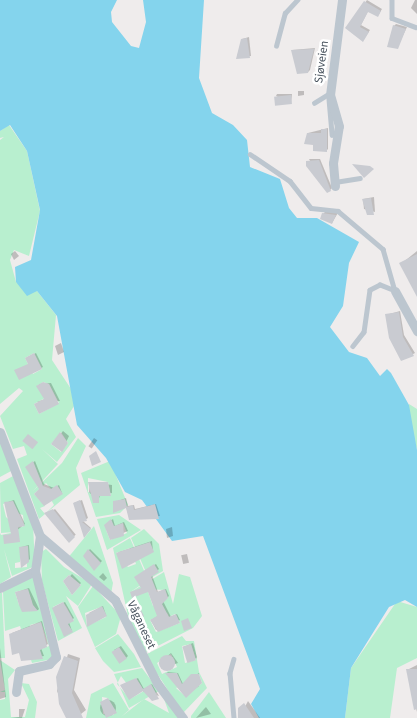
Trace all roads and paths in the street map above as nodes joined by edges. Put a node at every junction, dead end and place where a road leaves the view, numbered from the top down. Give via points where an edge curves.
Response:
1 (297, 0) edge
2 (342, 0) edge
3 (392, 0) edge
4 (415, 27) dead end
5 (276, 46) dead end
6 (330, 94) junction
7 (314, 103) dead end
8 (336, 108) junction
9 (327, 112) junction
10 (332, 135) dead end
11 (250, 154) dead end
12 (360, 178) dead end
13 (334, 183) joint
14 (395, 291) junction
15 (417, 331) edge
16 (353, 346) dead end
17 (0, 432) edge
18 (40, 536) junction
19 (35, 571) junction
20 (0, 588) edge
21 (234, 660) dead end
22 (16, 692) dead end
23 (183, 718) edge
24 (234, 718) edge

1 - 5 lane via 285,13
2 - 6 street, Sjøveien
3 - 4 lane via 392,18
6 - 7 lane
6 - 8 street, Sjøveien
6 - 9 lane
8 - 9 lane
8 - 13 street, Sjøveien via 340,141 333,164
9 - 10 lane
11 - 14 lane via 290,181 311,208 338,211 375,239 383,249
12 - 13 lane
14 - 15 street
14 - 16 lane via 380,285 370,290 364,332
17 - 18 street, Våganeset
18 - 19 street, Våganeset
18 - 23 street, Våganeset via 115,600 156,683
19 - 20 street
19 - 22 street, Våganeset via 56,657 49,664 19,671
21 - 24 lane via 230,672

